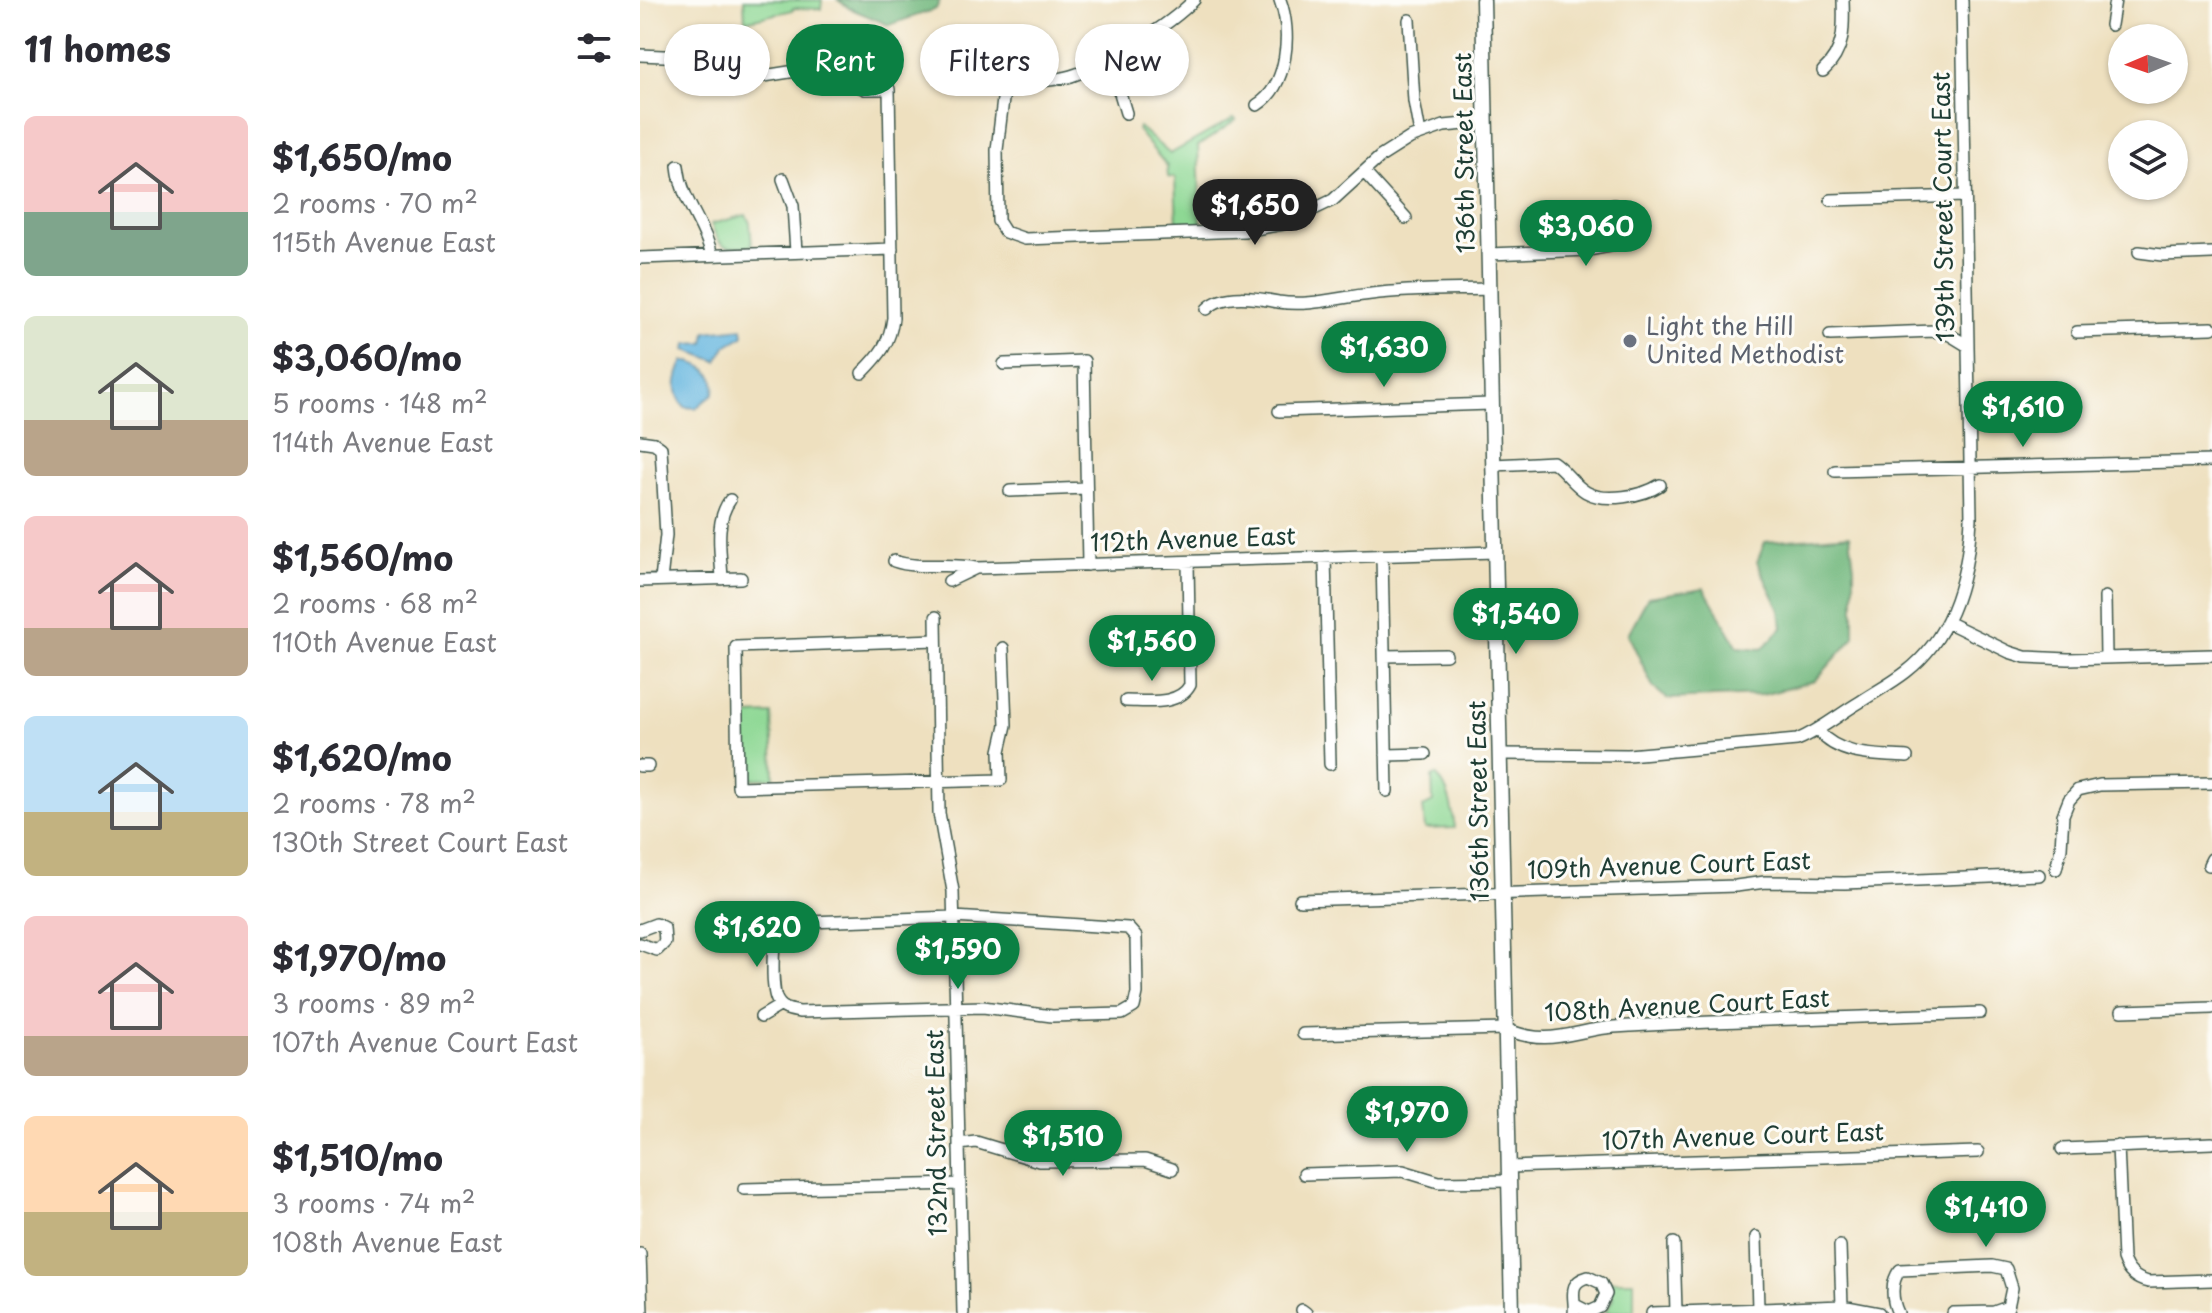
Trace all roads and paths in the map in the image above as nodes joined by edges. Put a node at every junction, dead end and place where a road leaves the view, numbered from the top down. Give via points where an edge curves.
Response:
1 (1194, 0) edge
2 (1280, 0) edge
3 (1483, 0) edge
4 (1843, 0) edge
5 (1962, 0) edge
6 (2115, 0) edge
7 (1409, 20) dead end
8 (1164, 24) edge
9 (2111, 24) edge
10 (640, 55) edge
11 (1823, 71) dead end
12 (1075, 73) edge
13 (1121, 96) edge
14 (1257, 105) dead end
15 (1126, 113) dead end
16 (1486, 122) junction
17 (1420, 134) junction
18 (678, 166) dead end
19 (1364, 172) junction
20 (783, 179) dead end
21 (1965, 196) junction
22 (1831, 200) dead end
23 (1614, 205) dead end
24 (1406, 218) dead end
25 (892, 249) junction
26 (796, 252) junction
27 (2139, 252) dead end
28 (2212, 253) edge
29 (1489, 254) junction
30 (712, 255) junction
31 (640, 258) edge
32 (1490, 289) junction
33 (1207, 309) dead end
34 (2212, 328) edge
35 (2077, 332) dead end
36 (1830, 335) dead end
37 (1968, 346) junction
38 (1004, 364) dead end
39 (862, 373) dead end
40 (1491, 404) junction
41 (1279, 411) dead end
42 (640, 441) edge
43 (2212, 461) edge
44 (1493, 465) junction
45 (1970, 468) junction
46 (1835, 471) dead end
47 (1660, 485) dead end
48 (1086, 488) junction
49 (1010, 491) dead end
50 (730, 500) dead end
51 (1495, 552) junction
52 (1382, 556) junction
53 (1325, 557) junction
54 (894, 561) dead end
55 (1188, 562) junction
56 (1088, 565) junction
57 (976, 568) junction
58 (741, 578) dead end
59 (722, 579) junction
60 (661, 580) junction
61 (640, 581) edge
62 (949, 581) dead end
63 (2105, 597) dead end
64 (936, 617) dead end
65 (1947, 622) junction
66 (936, 640) junction
67 (1003, 648) dead end
68 (1446, 655) dead end
69 (2212, 655) edge
70 (1384, 656) junction
71 (2106, 657) junction
72 (1126, 701) dead end
73 (1818, 731) junction
74 (1425, 754) dead end
75 (1499, 754) junction
76 (1386, 755) junction
77 (1907, 757) dead end
78 (1330, 764) dead end
79 (939, 781) junction
80 (2212, 783) edge
81 (1387, 791) dead end
82 (2056, 869) dead end
83 (2039, 875) dead end
84 (1503, 892) junction
85 (1300, 900) dead end
86 (954, 917) junction
87 (640, 930) edge
88 (640, 944) edge
89 (781, 1005) junction
90 (956, 1008) junction
91 (2212, 1008) edge
92 (2122, 1011) dead end
93 (1980, 1013) dead end
94 (761, 1017) dead end
95 (1506, 1029) junction
96 (1303, 1034) dead end
97 (2212, 1143) edge
98 (959, 1144) junction
99 (2118, 1146) junction
100 (2062, 1149) dead end
101 (1978, 1152) dead end
102 (1172, 1169) dead end
103 (1304, 1174) dead end
104 (1508, 1174) junction
105 (960, 1184) junction
106 (744, 1189) dead end
107 (1756, 1237) dead end
108 (1674, 1243) dead end
109 (1840, 1246) dead end
110 (640, 1254) edge
111 (2212, 1280) edge
112 (1842, 1306) junction
113 (1758, 1309) junction
114 (1676, 1311) junction
115 (642, 1313) edge
116 (963, 1313) edge
117 (1512, 1313) edge
118 (1652, 1313) edge
119 (1879, 1313) edge
120 (1898, 1313) edge
121 (1953, 1313) edge

1 - 8 street
2 - 14 street via 1285,19 1283,64 1269,95
3 - 16 street, 136th Street East
4 - 11 street via 1840,50
5 - 21 street, 139th Street Court East
6 - 9 street
7 - 17 street
10 - 25 street via 686,57 745,77 802,70 827,73 865,89 889,89
12 - 19 street via 1006,88 1003,94 998,221 1005,232 1025,239 1266,228 1316,210
13 - 15 street
16 - 17 street
16 - 29 street, 136th Street East
17 - 19 street
18 - 30 street via 686,202 702,225
19 - 24 street
20 - 26 street via 793,206
21 - 22 street
21 - 37 street, 139th Street Court East
23 - 29 street via 1615,236 1610,246
25 - 26 street
25 - 39 street via 892,328 883,352
26 - 30 street
27 - 28 street
29 - 32 street, 136th Street East
30 - 31 street
32 - 33 street via 1375,293 1298,304 1221,300
32 - 40 street, 136th Street East
34 - 35 street
36 - 37 street via 1934,331
37 - 45 street, 139th Street Court East
38 - 48 street via 1084,361
40 - 41 street
40 - 44 street, 136th Street East
42 - 60 street via 661,448 666,535
43 - 45 street
44 - 47 street via 1553,462 1595,495 1630,496
44 - 51 street, 136th Street East
45 - 46 street
45 - 65 street, 139th Street Court East via 1970,544
48 - 49 street
48 - 56 street
50 - 59 street via 720,520
51 - 52 street, 112th Avenue East
51 - 75 street, 136th Street East
52 - 53 street, 112th Avenue East
52 - 70 street
53 - 55 street, 112th Avenue East
53 - 78 street
54 - 57 street, 112th Avenue East
55 - 56 street, 112th Avenue East
55 - 72 street via 1190,685 1172,699
56 - 57 street, 112th Avenue East
57 - 62 street
58 - 59 street
59 - 60 street
60 - 61 street
63 - 71 street
64 - 66 street, 132nd Street East
65 - 71 street via 2025,657
65 - 73 street, 139th Street Court East via 1906,672
66 - 79 street, 132nd Street East
66 - 79 street via 736,647 738,787
67 - 79 street via 1006,725 1001,780
68 - 70 street
69 - 71 street
70 - 76 street
73 - 75 street, 139th Street Court East via 1784,743 1628,755
73 - 77 street via 1842,750
74 - 76 street
75 - 84 street, 136th Street East
76 - 81 street
79 - 86 street, 132nd Street East
80 - 82 street via 2089,786 2066,806
83 - 84 street, 109th Avenue Court East
84 - 85 street, 109th Avenue Court East
84 - 95 street, 136th Street East
86 - 89 street via 779,923 774,940 775,995
86 - 90 street, 132nd Street East
86 - 90 street via 1128,928 1136,937 1137,993 1134,1007 1122,1014 1052,1016
87 - 88 street via 656,924 664,928 665,942 657,950
89 - 90 street via 799,1012
89 - 94 street
90 - 98 street, 132nd Street East
91 - 92 street
93 - 95 street, 108th Avenue Court East via 1612,1027 1559,1038
95 - 96 street, 108th Avenue Court East
95 - 104 street, 136th Street East
97 - 99 street
98 - 102 street via 976,1142 1039,1161 1145,1160
98 - 105 street, 132nd Street East
99 - 100 street
99 - 111 street via 2123,1259 2131,1274 2148,1282
101 - 104 street, 107th Avenue Court East
103 - 104 street, 107th Avenue Court East via 1403,1171 1439,1182
104 - 117 street, 136th Street East
105 - 106 street
105 - 116 street, 132nd Street East
107 - 113 street
108 - 114 street
109 - 112 street
110 - 115 street
112 - 113 street
112 - 119 street
113 - 114 street
114 - 118 street
120 - 121 street via 1893,1286 1900,1270 2006,1269 2012,1288 2008,1307

